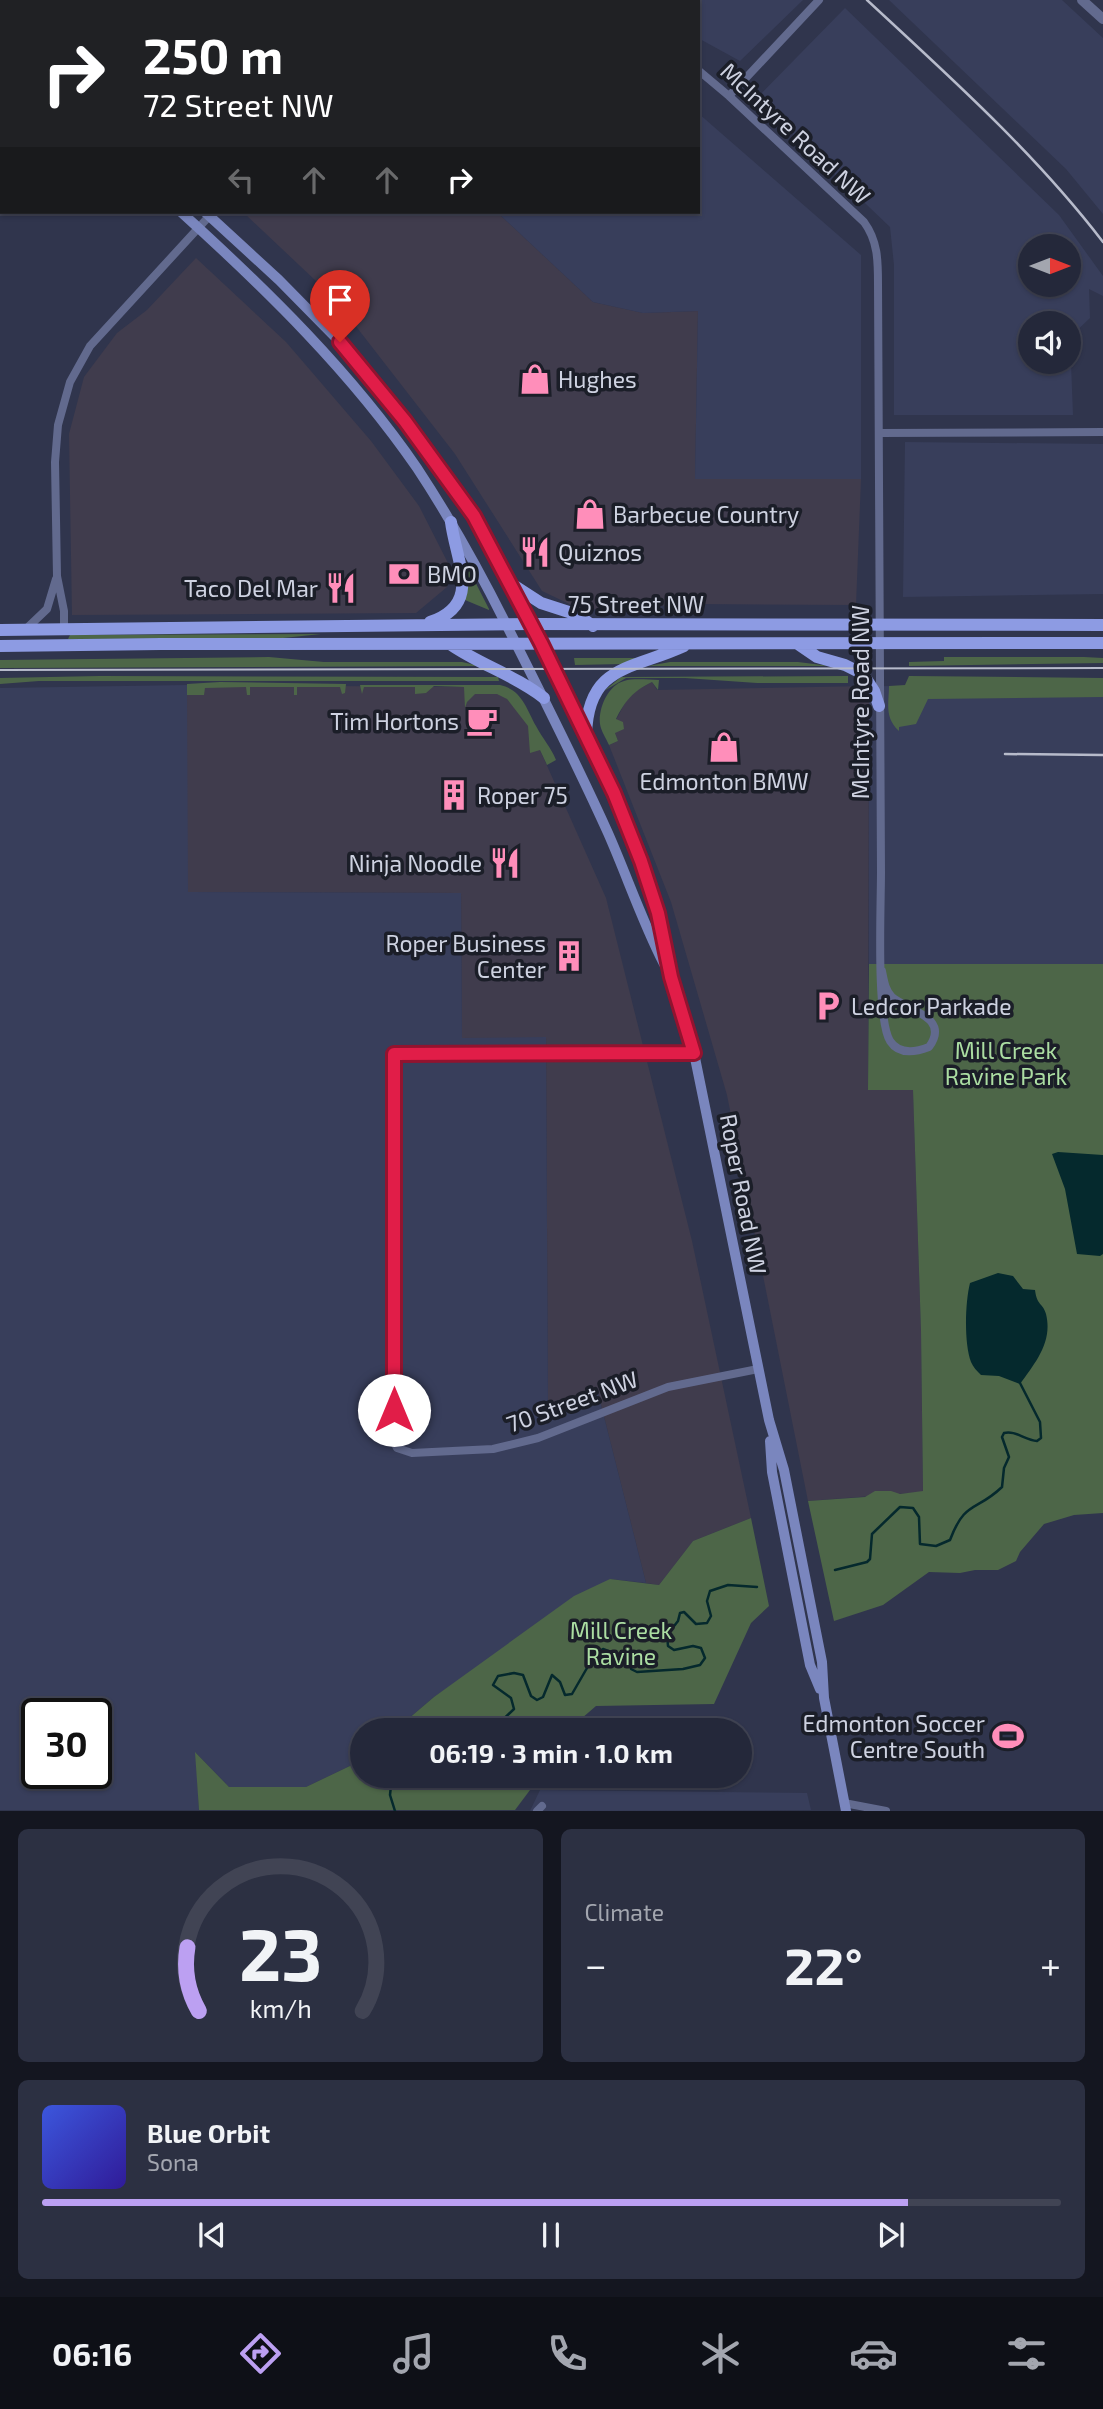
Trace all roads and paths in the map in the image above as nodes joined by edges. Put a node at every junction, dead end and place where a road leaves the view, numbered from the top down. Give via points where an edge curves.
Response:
1 (819, 0) edge
2 (1082, 0) edge
3 (1103, 19) edge
4 (700, 72) edge
5 (729, 96) junction
6 (183, 214) edge
7 (208, 214) edge
8 (210, 214) edge
9 (198, 227) junction
10 (1103, 432) edge
11 (879, 433) junction
12 (451, 522) junction
13 (57, 576) junction
14 (507, 581) junction
15 (530, 624) junction
16 (507, 625) junction
17 (1103, 625) edge
18 (417, 626) junction
19 (593, 626) junction
20 (879, 626) junction
21 (64, 628) junction
22 (26, 629) junction
23 (0, 630) edge
24 (879, 642) junction
25 (516, 643) junction
26 (541, 643) junction
27 (689, 643) junction
28 (1103, 643) edge
29 (450, 644) junction
30 (797, 644) junction
31 (52, 645) junction
32 (0, 646) edge
33 (544, 698) junction
34 (879, 706) junction
35 (586, 735) junction
36 (882, 971) junction
37 (671, 977) junction
38 (694, 1053) junction
39 (758, 1369) junction
40 (845, 1807) edge
41 (886, 1811) edge

1 - 5 street
2 - 3 street
4 - 5 street, McIntyre Road NW
5 - 11 street, McIntyre Road NW via 864,222 872,235 878,258
6 - 9 main road, Roper Road NW
7 - 9 street
8 - 14 main road, Roper Road NW via 312,313 373,381 474,516
9 - 12 main road, Roper Road NW via 311,337 355,387
9 - 13 street via 99,334 74,371 56,443
10 - 11 street
11 - 20 street, McIntyre Road NW
12 - 16 main road, Roper Road NW
12 - 18 main road via 462,578 460,600 447,616
13 - 21 street
13 - 22 street via 47,609
14 - 15 main road, Roper Road NW
14 - 19 main road via 541,603 578,615
15 - 16 main road, 75 Street NW
15 - 19 main road, 75 Street NW
15 - 26 main road, Roper Road NW
16 - 18 main road, 75 Street NW
16 - 25 main road, Roper Road NW
17 - 20 main road, 75 Street NW
18 - 21 main road, 75 Street NW
19 - 20 main road, 75 Street NW
20 - 24 street, McIntyre Road NW
21 - 22 main road, 75 Street NW
21 - 31 main road
22 - 23 main road, 75 Street NW
24 - 28 main road, 75 Street NW
24 - 30 main road, 75 Street NW
24 - 34 street, McIntyre Road NW
25 - 26 main road, 75 Street NW
25 - 29 main road, 75 Street NW
25 - 33 main road, Roper Road NW
26 - 27 main road, 75 Street NW
26 - 35 main road, Roper Road NW
27 - 30 main road, 75 Street NW
27 - 35 main road via 605,681 592,698
29 - 31 main road, 75 Street NW
29 - 33 main road
30 - 34 main road via 817,657 863,674
31 - 32 main road, 75 Street NW
33 - 37 main road, Roper Road NW
34 - 36 street, McIntyre Road NW
35 - 37 main road, Roper Road NW via 645,871
36 - 36 street, McIntyre Road NW via 891,996 932,1022 929,1047 908,1051 890,1040
37 - 38 main road, Roper Road NW
38 - 39 main road, Roper Road NW
38 - 39 street, 70 Street NW via 394,1054 394,1434 397,1448 412,1453 502,1447 538,1438 668,1387
39 - 40 main road, Roper Road NW via 784,1470
40 - 41 street

